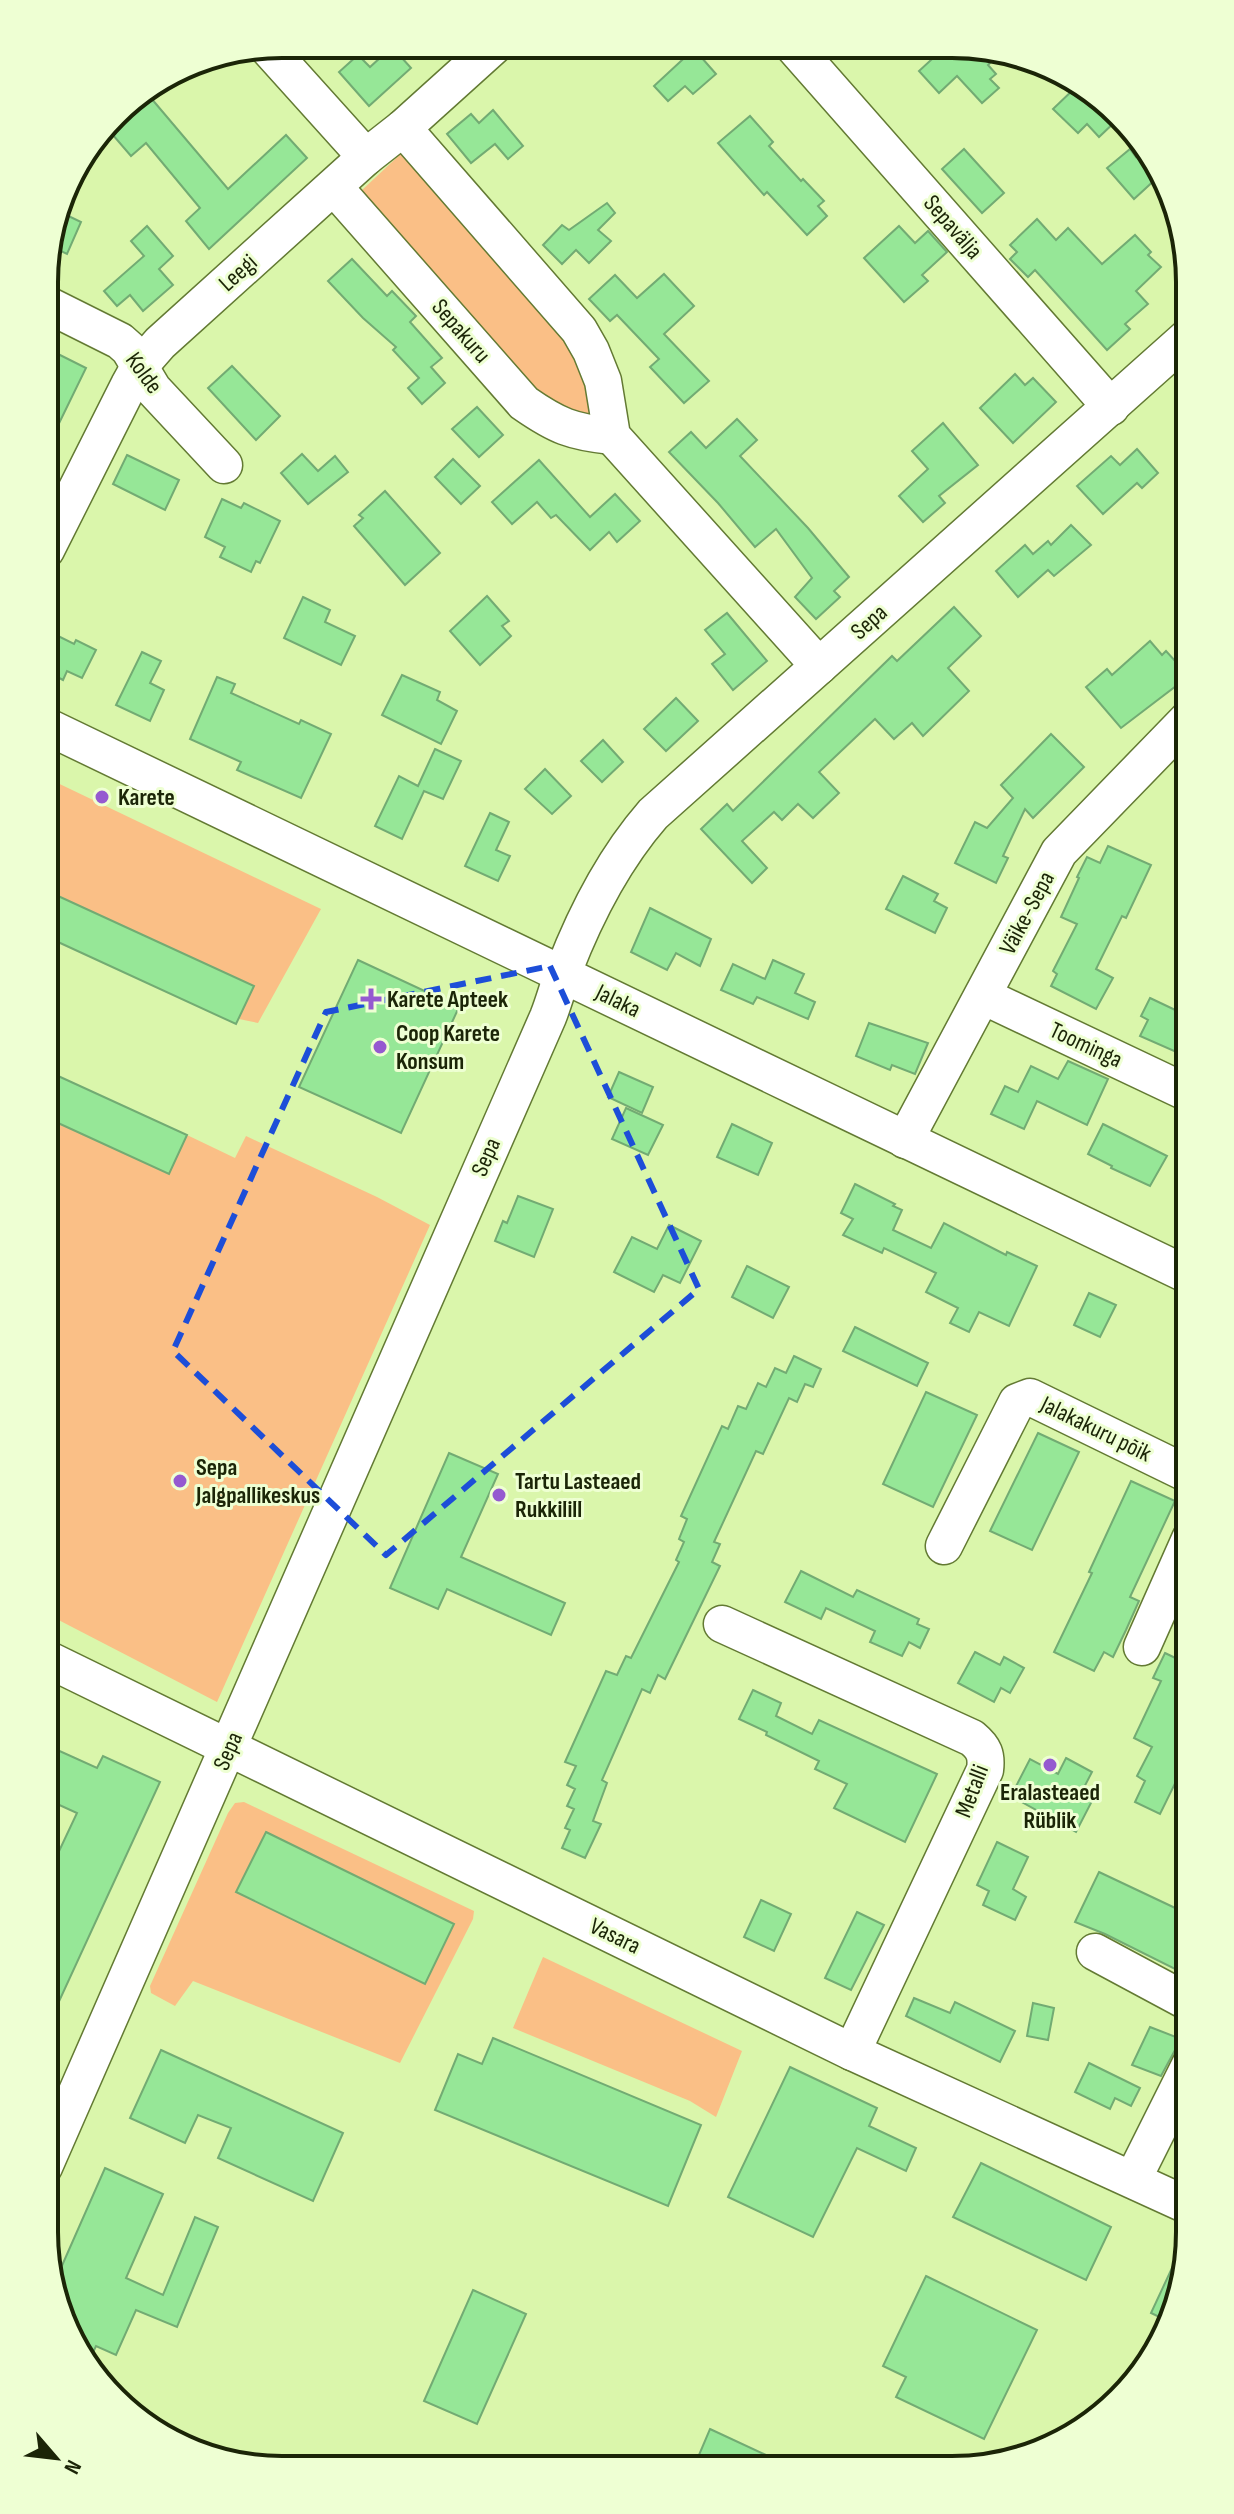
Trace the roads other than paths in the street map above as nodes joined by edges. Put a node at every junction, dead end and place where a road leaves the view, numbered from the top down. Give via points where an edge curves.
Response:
1 (277, 58) edge
2 (481, 58) edge
3 (804, 58) edge
4 (403, 128) junction
5 (366, 157) junction
6 (334, 187) junction
7 (58, 310) edge
8 (1176, 348) edge
9 (139, 367) junction
10 (1111, 407) junction
11 (612, 436) junction
12 (224, 465) dead end
13 (58, 526) edge
14 (819, 666) junction
15 (1176, 731) edge
16 (58, 732) edge
17 (562, 973) junction
18 (983, 996) junction
19 (1176, 1087) edge
20 (905, 1140) junction
21 (1176, 1269) edge
22 (1176, 1468) edge
23 (944, 1546) dead end
24 (1176, 1570) edge
25 (722, 1624) dead end
26 (1142, 1647) dead end
27 (58, 1664) edge
28 (229, 1749) junction
29 (1095, 1952) dead end
30 (1176, 1995) edge
31 (852, 2052) junction
32 (1176, 2093) edge
33 (58, 2135) edge
34 (1133, 2179) junction
35 (1176, 2200) edge

1 - 5 street
2 - 4 street, Leegi
3 - 10 street, Sepavälja
4 - 5 street, Leegi
4 - 11 street via 579,330 603,381
5 - 6 street, Leegi
6 - 9 street, Leegi
6 - 11 street, Sepakuru via 524,403 577,433
7 - 9 street, Kolde via 120,341
8 - 10 street, Sepa
9 - 12 street, Kolde
9 - 13 street, Leegi
10 - 14 street, Sepa
11 - 14 street
14 - 17 street, Sepa via 653,814 627,844
15 - 18 street, Väike-Sepa via 1059,852
16 - 17 street, Jalaka
17 - 20 street, Jalaka
17 - 28 street, Sepa via 552,1008
18 - 19 street, Toominga
18 - 20 street, Väike-Sepa
20 - 21 street, Jalaka
22 - 23 street, Jalakakuru põik via 1030,1397 1017,1402
24 - 26 street
25 - 31 street, Metalli via 972,1738 986,1756 985,1770
27 - 28 street, Vasara
28 - 31 street, Vasara
28 - 33 street, Sepa
29 - 30 street
31 - 34 street, Vasara
32 - 34 street
34 - 35 street, Vasara

